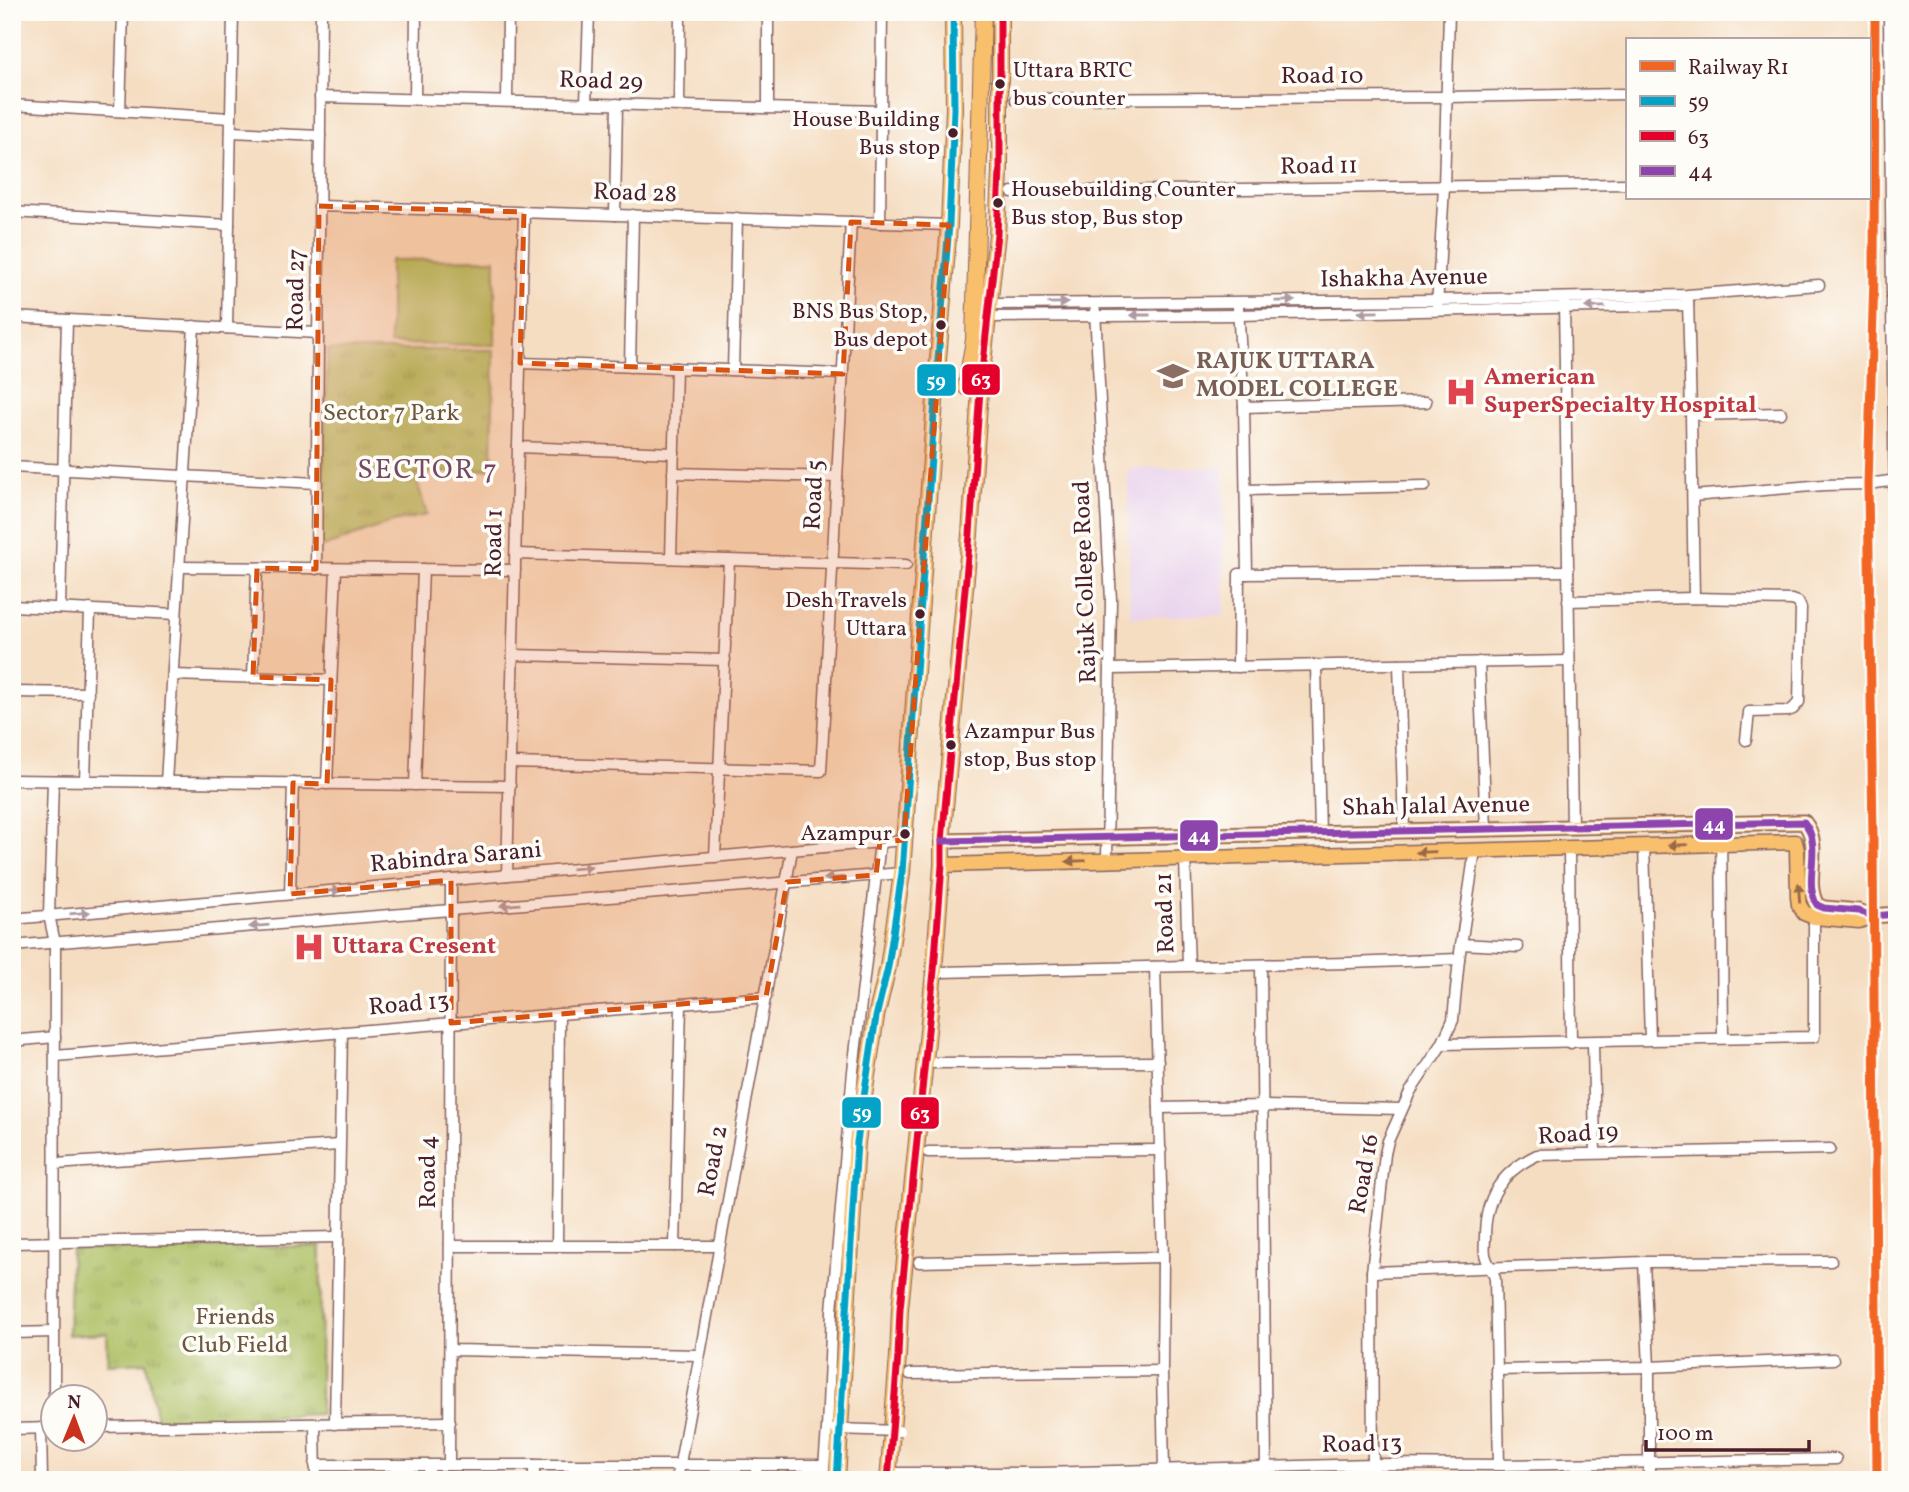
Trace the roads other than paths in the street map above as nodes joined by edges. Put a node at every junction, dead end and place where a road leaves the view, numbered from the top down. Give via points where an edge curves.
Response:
1 (123, 12) edge
2 (233, 12) edge
3 (321, 12) edge
4 (416, 12) edge
5 (508, 12) edge
6 (589, 12) edge
7 (680, 12) edge
8 (768, 12) edge
9 (882, 12) edge
10 (953, 12) edge
11 (983, 12) edge
12 (1000, 12) edge
13 (1100, 12) edge
14 (1449, 12) edge
15 (1889, 12) edge
16 (1017, 13) edge
17 (1626, 94) edge
18 (320, 97) junction
19 (1447, 97) junction
20 (415, 99) junction
21 (1016, 99) dead end
22 (507, 101) junction
23 (586, 103) junction
24 (617, 104) junction
25 (12, 105) edge
26 (679, 106) junction
27 (768, 108) junction
28 (120, 111) junction
29 (881, 111) junction
30 (231, 118) junction
31 (231, 132) junction
32 (320, 136) junction
33 (1626, 184) edge
34 (1444, 187) junction
35 (1012, 192) dead end
36 (319, 206) junction
37 (12, 212) edge
38 (524, 212) junction
39 (615, 215) junction
40 (633, 215) junction
41 (737, 218) junction
42 (851, 222) junction
43 (880, 223) junction
44 (229, 225) junction
45 (949, 225) junction
46 (1819, 285) dead end
47 (1688, 300) junction
48 (1238, 302) junction
49 (1564, 302) junction
50 (1095, 303) junction
51 (1437, 305) junction
52 (989, 310) junction
53 (1239, 315) junction
54 (1095, 316) junction
55 (12, 317) edge
56 (67, 320) junction
57 (194, 326) junction
58 (227, 328) junction
59 (318, 333) junction
60 (1894, 339) edge
61 (520, 363) junction
62 (629, 367) junction
63 (676, 368) junction
64 (733, 370) junction
65 (843, 374) junction
66 (973, 391) junction
67 (1426, 402) dead end
68 (1244, 407) junction
69 (1781, 413) dead end
70 (1692, 415) junction
71 (518, 447) junction
72 (674, 453) junction
73 (12, 467) edge
74 (63, 470) junction
75 (673, 473) junction
76 (185, 476) junction
77 (837, 477) junction
78 (1896, 480) edge
79 (316, 483) junction
80 (1425, 486) dead end
81 (1246, 490) junction
82 (1693, 496) junction
83 (516, 554) junction
84 (671, 558) junction
85 (729, 560) junction
86 (832, 563) junction
87 (906, 565) dead end
88 (179, 568) junction
89 (257, 568) junction
90 (316, 569) junction
91 (336, 569) junction
92 (423, 569) junction
93 (515, 570) junction
94 (1568, 571) junction
95 (1247, 574) junction
96 (1694, 598) junction
97 (1568, 601) junction
98 (12, 606) edge
99 (60, 608) junction
100 (90, 609) junction
101 (176, 614) junction
102 (1897, 634) edge
103 (513, 655) junction
104 (725, 660) junction
105 (1569, 661) junction
106 (1479, 662) junction
107 (1399, 664) junction
108 (1316, 665) junction
109 (1238, 667) junction
110 (1111, 669) junction
111 (173, 675) junction
112 (253, 677) junction
113 (331, 680) junction
114 (12, 692) edge
115 (88, 693) junction
116 (1746, 740) dead end
117 (510, 763) junction
118 (719, 768) junction
119 (12, 780) edge
120 (53, 781) junction
121 (85, 781) junction
122 (166, 782) junction
123 (293, 783) junction
124 (327, 784) junction
125 (415, 785) junction
126 (510, 786) junction
127 (1721, 824) junction
128 (1572, 827) junction
129 (1486, 829) junction
130 (1404, 831) junction
131 (1320, 833) junction
132 (1107, 838) junction
133 (904, 840) junction
134 (942, 841) junction
135 (880, 842) junction
136 (1720, 844) junction
137 (1644, 846) junction
138 (1569, 848) junction
139 (792, 850) junction
140 (1475, 850) junction
141 (715, 857) junction
142 (1107, 860) junction
143 (942, 865) junction
144 (1185, 865) junction
145 (902, 873) junction
146 (507, 875) junction
147 (876, 875) junction
148 (451, 880) junction
149 (787, 882) junction
150 (290, 894) junction
151 (451, 910) junction
152 (1897, 914) edge
153 (49, 915) junction
154 (1873, 916) junction
155 (1814, 917) junction
156 (12, 919) edge
157 (55, 943) junction
158 (1461, 944) junction
159 (12, 946) edge
160 (1518, 947) dead end
161 (1459, 958) junction
162 (1261, 965) junction
163 (1155, 967) junction
164 (941, 972) dead end
165 (766, 997) junction
166 (681, 1004) junction
167 (559, 1014) junction
168 (451, 1023) junction
169 (342, 1032) junction
170 (55, 1037) junction
171 (1723, 1038) junction
172 (1650, 1039) junction
173 (12, 1041) edge
174 (1593, 1042) junction
175 (1571, 1043) junction
176 (1442, 1044) junction
177 (55, 1056) junction
178 (1158, 1062) junction
179 (934, 1063) dead end
180 (1264, 1106) junction
181 (1159, 1108) junction
182 (1402, 1109) junction
183 (340, 1145) junction
184 (1830, 1149) dead end
185 (1161, 1150) junction
186 (928, 1152) dead end
187 (1595, 1153) junction
188 (55, 1164) junction
189 (338, 1237) junction
190 (54, 1242) junction
191 (12, 1243) edge
192 (450, 1244) junction
193 (557, 1246) junction
194 (675, 1246) junction
195 (719, 1246) junction
196 (1163, 1257) junction
197 (1831, 1261) dead end
198 (919, 1262) dead end
199 (1644, 1262) junction
200 (1491, 1268) junction
201 (1372, 1272) junction
202 (54, 1332) junction
203 (12, 1333) edge
204 (450, 1347) junction
205 (699, 1355) junction
206 (1833, 1359) dead end
207 (1649, 1367) junction
208 (1496, 1370) junction
209 (1162, 1371) junction
210 (910, 1374) dead end
211 (54, 1384) edge
212 (450, 1422) junction
213 (315, 1424) junction
214 (335, 1424) junction
215 (108, 1427) edge
216 (38, 1428) edge
217 (12, 1429) edge
218 (836, 1429) dead end
219 (899, 1431) dead end
220 (44, 1454) edge
221 (1836, 1459) dead end
222 (1649, 1462) junction
223 (1373, 1464) junction
224 (316, 1465) junction
225 (429, 1465) junction
226 (449, 1465) junction
227 (534, 1465) junction
228 (678, 1465) junction
229 (757, 1465) junction
230 (824, 1465) junction
231 (1499, 1465) junction
232 (1266, 1469) junction
233 (1164, 1470) junction
234 (1129, 1475) edge
235 (888, 1476) edge
236 (1041, 1477) edge
237 (41, 1480) edge
238 (316, 1480) edge
239 (429, 1480) edge
240 (534, 1480) edge
241 (677, 1480) edge
242 (755, 1480) edge
243 (823, 1480) edge
244 (837, 1480) edge
245 (1373, 1480) edge
246 (1649, 1480) edge

1 - 28 street
2 - 30 street
3 - 18 street, Road 27
4 - 20 street
5 - 22 street
6 - 23 street
7 - 26 street
8 - 27 street
9 - 29 street
10 - 45 highway
11 - 66 highway
12 - 52 highway via 1000,171
13 - 16 street
14 - 19 street
15 - 60 street
17 - 19 street, Road 10
18 - 20 street, Road 29
18 - 32 street, Road 27
19 - 21 street, Road 10
19 - 34 street
20 - 22 street, Road 29
22 - 23 street, Road 29
23 - 24 street, Road 29
24 - 26 street, Road 29
24 - 39 street
25 - 28 street
26 - 27 street, Road 29
27 - 29 street, Road 29
28 - 30 street
29 - 43 street
30 - 31 street
31 - 32 street
31 - 44 street
32 - 36 street, Road 27
33 - 34 street, Road 11
34 - 35 street, Road 11
34 - 51 street
36 - 38 street, Road 28
36 - 59 street, Road 27
37 - 44 street
38 - 39 street, Road 28
38 - 61 street, Road 1
39 - 40 street, Road 28
40 - 41 street, Road 28
40 - 62 street
41 - 42 street, Road 28
41 - 64 street
42 - 43 street, Road 28
42 - 65 street, Road 5
43 - 45 street, Road 28
44 - 58 street
45 - 133 highway
46 - 47 street
47 - 49 street, Ishakha Avenue
47 - 70 street
48 - 50 street, Ishakha Avenue
48 -> 51 street, Ishakha Avenue
48 - 53 street
49 - 51 street, Ishakha Avenue
49 - 94 street
52 -> 50 street, Ishakha Avenue via 996,304
50 - 54 street, Rajuk College Road
51 -> 53 street
52 - 54 street
52 - 66 highway
53 -> 54 street
53 - 68 street
54 - 110 street, Rajuk College Road
55 - 56 street
56 - 57 street
56 - 74 street
57 - 58 street
57 - 76 street
58 - 59 street
59 - 79 street, Road 27
60 - 78 street
61 - 62 street
61 - 71 street, Road 1
62 - 63 street
63 - 64 street
63 - 72 street
64 - 65 street
65 - 77 street, Road 5
66 - 134 highway via 970,534
67 - 68 street
68 - 81 street
69 - 70 street
70 - 82 street
71 - 72 street
71 - 83 street, Road 1
72 - 75 street
73 - 74 street
74 - 76 street
74 - 99 street
75 - 77 street
75 - 84 street
76 - 79 street
76 - 88 street
77 - 86 street, Road 5
78 - 82 street
78 - 102 street
79 - 90 street, Road 27
80 - 81 street
81 - 95 street
82 - 96 street
83 - 84 street
83 - 93 street, Road 1
84 - 85 street
85 - 86 street
85 - 104 street
86 - 87 street
86 - 118 street, Road 5 via 821,771
88 - 89 street
88 - 101 street
89 - 90 street
89 - 112 street
90 - 91 street
91 - 92 street
91 - 113 street
92 - 93 street
92 - 125 street
93 - 103 street, Road 1
94 - 95 street
94 - 97 street
95 - 109 street via 1239,574
96 - 97 street
96 - 116 street via 1792,600 1801,608 1799,702 1788,711 1749,712
97 - 105 street
98 - 99 street
99 - 100 street
100 - 101 street
100 - 115 street
101 - 111 street
103 - 104 street
103 - 117 street, Road 1
104 - 118 street
105 - 106 street
105 - 128 street
106 - 107 street
106 - 129 street
107 - 108 street
107 - 130 street
108 - 109 street
108 - 131 street
109 - 110 street
110 - 132 street, Rajuk College Road
111 - 112 street
111 - 122 street
112 - 113 street
113 - 124 street
114 - 115 street
115 - 121 street
117 - 118 street
117 - 126 street, Road 1
118 - 141 street
119 - 120 street
120 - 121 street
120 - 153 street
121 - 122 street
122 - 123 street
123 - 124 street
123 - 150 street
124 - 125 street
125 - 126 street
126 - 146 street, Road 1
127 - 128 main road, Shah Jalal Avenue
127 - 136 street
127 - 154 main road, Shah Jalal Avenue via 1804,822 1811,834 1812,894 1817,905
128 - 129 main road, Shah Jalal Avenue
129 - 130 main road, Shah Jalal Avenue
130 - 131 main road, Shah Jalal Avenue
131 - 132 main road, Shah Jalal Avenue
132 - 134 main road, Shah Jalal Avenue
132 - 142 street, Rajuk College Road
133 - 135 street, Rabindra Sarani
133 - 145 highway
134 - 143 highway
135 - 139 street, Rabindra Sarani
135 - 147 street
136 -> 137 main road, Shah Jalal Avenue
155 -> 136 main road, Shah Jalal Avenue via 1804,913 1798,901 1795,842
136 - 171 street
137 - 138 main road, Shah Jalal Avenue
137 - 172 street
138 - 140 main road, Shah Jalal Avenue
138 - 175 street
139 - 141 street, Rabindra Sarani
139 - 149 street, Road 2
140 -> 144 main road, Shah Jalal Avenue
140 - 158 street, Road 16
146 -> 141 street, Rabindra Sarani
142 -> 143 main road, Shah Jalal Avenue
142 - 144 main road, Shah Jalal Avenue
143 - 235 highway
144 - 162 street, Road 21 via 1189,966
144 - 163 street, Road 21 via 1188,966
145 - 147 street, Rabindra Sarani
145 - 244 highway via 857,1142
146 - 148 street, Rabindra Sarani
147 -> 149 street, Rabindra Sarani
147 - 230 street via 851,1085
150 -> 148 street, Rabindra Sarani
148 - 151 street, Road 4
149 -> 151 street, Rabindra Sarani
149 - 165 street, Road 2
153 -> 150 street, Rabindra Sarani
151 -> 157 street, Rabindra Sarani
151 - 168 street, Road 4
152 - 154 main road
153 - 156 street, Rabindra Sarani
153 - 157 street
154 - 155 main road via 1859,921
155 - 171 street via 1814,1037
157 - 159 street, Rabindra Sarani
157 - 170 street
158 - 160 street
158 - 161 street, Road 16
161 - 162 street, Road 21
161 - 176 street, Road 16 via 1453,1020
162 - 180 street
163 - 164 street, Road 21
163 - 178 street
165 - 166 street, Road 13
165 - 195 street, Road 2
166 - 167 street, Road 13
166 - 194 street
167 - 168 street, Road 13
167 - 193 street
168 - 169 street, Road 13
168 - 192 street, Road 4
169 - 177 street, Road 13
169 - 183 street
170 - 173 street
170 - 177 street
171 - 172 street
172 - 174 street
174 - 175 street
174 - 187 street
175 - 176 street
176 - 182 street, Road 16
177 - 188 street
178 - 179 street
178 - 181 street
180 - 181 street
180 - 182 street
180 - 232 street
181 - 185 street
182 - 201 street, Road 16 via 1385,1154
183 - 188 street
183 - 189 street
184 - 187 street, Road 19
185 - 186 street
185 - 196 street
187 - 200 street, Road 19 via 1537,1155 1511,1172 1490,1200 1485,1219 1485,1254
188 - 190 street
189 - 190 street
189 - 214 street
190 - 191 street
190 - 202 street
192 - 193 street
192 - 204 street, Road 4
193 - 194 street
194 - 195 street
195 - 205 street, Road 2
196 - 198 street
196 - 209 street
197 - 199 street
199 - 200 street
199 - 207 street
200 - 201 street
200 - 208 street, Road 19
201 - 223 street, Road 16
202 - 203 street
202 - 211 street
204 - 205 street
204 - 212 street, Road 4
205 - 228 street, Road 2
206 - 207 street
207 - 208 street
207 - 222 street
208 - 231 street, Road 19
209 - 210 street
209 - 233 street
212 - 214 street
212 - 226 street, Road 4
213 - 214 street
213 - 215 street
213 - 224 street
216 - 217 street
218 - 219 street, bridge
220 - 237 street
221 - 222 street, Road 13
222 - 231 street, Road 13
222 - 246 street
223 - 231 street, Road 13
223 - 232 street, Road 13
223 - 245 street, Road 16
224 - 225 street
224 - 238 street
225 - 226 street
225 - 239 street
226 - 227 street
227 - 228 street
227 - 240 street
228 - 229 street
228 - 241 street, Road 2
229 - 230 street
229 - 242 street
230 - 243 street
232 - 233 street, Road 13
233 - 234 street, Road 13
234 - 236 street, Road 13
235 - 236 street, Road 13

